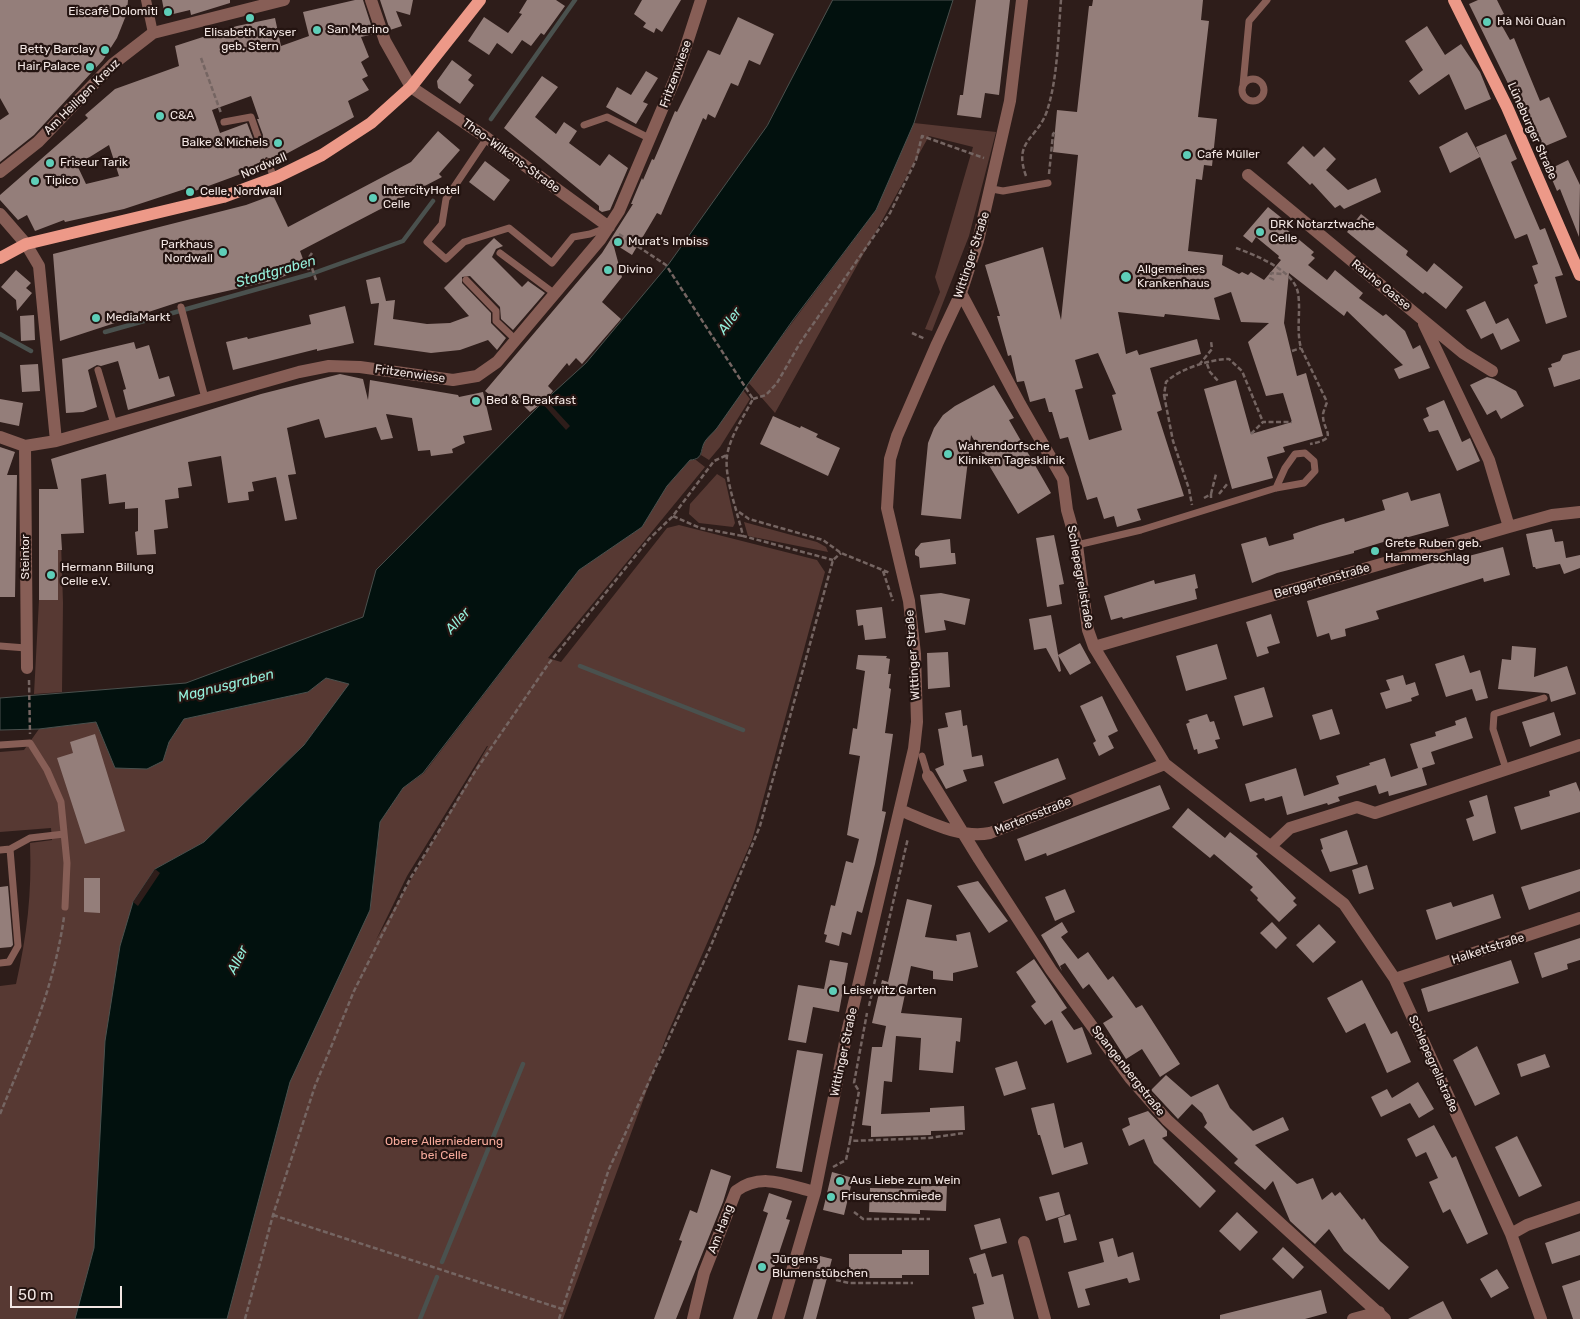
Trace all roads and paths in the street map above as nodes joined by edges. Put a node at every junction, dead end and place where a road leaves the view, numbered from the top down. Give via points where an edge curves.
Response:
1 (146, 0) edge
2 (284, 0) edge
3 (371, 0) edge
4 (480, 0) edge
5 (701, 0) edge
6 (1022, 0) edge
7 (1061, 0) edge
8 (1267, 0) edge
9 (1454, 0) edge
10 (266, 1) edge
11 (153, 33) junction
12 (201, 58) dead end
13 (1245, 67) junction
14 (1255, 79) junction
15 (1243, 85) junction
16 (412, 87) junction
17 (224, 122) joint
18 (584, 125) dead end
19 (1055, 132) dead end
20 (258, 137) dead end
21 (487, 138) junction
22 (651, 139) junction
23 (972, 154) dead end
24 (268, 162) dead end
25 (0, 172) edge
26 (1248, 175) dead end
27 (274, 178) junction
28 (1028, 180) dead end
29 (1048, 183) joint
30 (992, 189) junction
31 (0, 214) edge
32 (609, 227) junction
33 (26, 244) junction
34 (1236, 248) dead end
35 (312, 253) dead end
36 (500, 253) dead end
37 (0, 258) edge
38 (1284, 275) junction
39 (1580, 275) edge
40 (316, 280) dead end
41 (466, 280) dead end
42 (1274, 280) dead end
43 (961, 293) junction
44 (555, 294) junction
45 (181, 307) dead end
46 (1422, 319) junction
47 (516, 340) junction
48 (1211, 341) dead end
49 (1301, 348) junction
50 (1292, 351) dead end
51 (1207, 364) junction
52 (1198, 366) junction
53 (98, 370) dead end
54 (1492, 371) dead end
55 (1219, 382) dead end
56 (1164, 395) junction
57 (1168, 395) dead end
58 (205, 398) junction
59 (753, 399) junction
60 (1263, 422) junction
61 (1292, 422) dead end
62 (114, 424) junction
63 (1251, 434) dead end
64 (0, 437) edge
65 (56, 441) junction
66 (1305, 445) dead end
67 (26, 446) junction
68 (727, 455) junction
69 (1216, 474) dead end
70 (1276, 488) junction
71 (1211, 494) junction
72 (1217, 496) dead end
73 (738, 511) junction
74 (1580, 512) edge
75 (674, 516) junction
76 (1509, 527) junction
77 (743, 536) junction
78 (1077, 545) junction
79 (841, 553) junction
80 (833, 560) junction
81 (895, 610) dead end
82 (0, 646) edge
83 (1094, 647) junction
84 (26, 648) junction
85 (27, 668) dead end
86 (30, 684) dead end
87 (1544, 698) dead end
88 (30, 732) dead end
89 (0, 745) edge
90 (1580, 745) edge
91 (922, 756) dead end
92 (1165, 764) junction
93 (1506, 769) junction
94 (928, 776) joint
95 (900, 810) junction
96 (64, 834) junction
97 (964, 834) junction
98 (908, 837) dead end
99 (1271, 846) junction
100 (10, 849) junction
101 (0, 850) edge
102 (65, 907) joint
103 (1580, 918) edge
104 (0, 962) edge
105 (1395, 979) junction
106 (0, 1114) edge
107 (964, 1133) dead end
108 (850, 1141) junction
109 (821, 1166) junction
110 (816, 1192) junction
111 (1580, 1207) edge
112 (854, 1212) dead end
113 (273, 1215) junction
114 (930, 1219) dead end
115 (1511, 1234) junction
116 (1024, 1242) dead end
117 (836, 1280) dead end
118 (912, 1283) dead end
119 (562, 1309) junction
120 (1382, 1316) edge
121 (245, 1319) edge
122 (559, 1319) edge
123 (693, 1319) edge
124 (778, 1319) edge
125 (1045, 1319) edge
126 (1353, 1319) edge
127 (1541, 1319) edge

1 - 11 street
2 - 10 street, Am Heiligen Kreuz
3 - 16 street via 385,41
4 - 16 main road, Nordwall
5 - 22 street, Fritzenwiese
6 - 30 street, Wittinger Straße via 1010,101
7 - 28 path via 1052,93 1046,114 1028,138 1021,157
8 - 13 lane via 1249,21
9 - 39 main road, Lüneburger Straße via 1507,106
10 - 11 street, Am Heiligen Kreuz
11 - 25 street, Am Heiligen Kreuz via 113,64 38,142
12 - 17 path
13 - 14 lane
13 - 15 lane
14 - 15 lane
14 - 15 lane via 1262,82 1264,89 1263,96 1257,100 1246,98 1242,92
16 - 21 street, Theo-Wilkens-Straße
16 - 27 main road, Nordwall via 349,138
17 - 20 lane via 251,117
18 - 22 lane via 607,117
19 - 29 path via 1052,134
21 - 32 street, Theo-Wilkens-Straße
21 - 32 lane via 446,199 442,224 427,242 446,259 464,242 509,228 552,263 573,237
22 - 32 street, Fritzenwiese
23 - 59 path via 922,136 916,160 890,213 800,343 777,383 766,395
24 - 27 lane
26 - 46 street, Rauhe Gasse
27 - 33 main road, Nordwall via 223,197
29 - 30 lane via 1003,192
30 - 43 street, Wittinger Straße
31 - 33 street
32 - 44 street, Fritzenwiese
32 - 59 path via 666,266
33 - 37 main road, Nordwall
33 - 65 street via 39,266
34 - 38 path via 1265,259
35 - 40 path via 306,262
36 - 44 lane
38 - 42 path via 1271,273 1270,278
38 - 49 path via 1298,291
41 - 47 lane via 496,311 496,321
43 - 78 street, Schlepegrellstraße via 1063,479
43 - 95 street, Wittinger Straße via 909,408 890,459 887,508 908,601 915,654 917,712 914,749
44 - 47 street, Fritzenwiese
45 - 58 lane
46 - 54 street, Rauhe Gasse via 1463,353
46 - 76 street, Rauhe Gasse via 1489,460
47 - 58 street, Fritzenwiese via 497,362 477,376 453,380 329,366
48 - 52 path via 1212,349
49 - 50 path
49 - 66 path via 1327,402 1321,414 1329,433 1322,442
51 - 52 path
51 - 55 path
51 - 60 path via 1229,359 1242,370
52 - 56 path via 1173,375 1166,382
53 - 62 lane
56 - 57 path
56 - 71 path via 1173,441 1192,506
58 - 62 street, Fritzenwiese
59 - 68 path
60 - 61 path
60 - 63 path
62 - 65 street, Fritzenwiese
64 - 67 street, Fritzenwiese
65 - 67 street, Fritzenwiese
67 - 84 street, Steintor
68 - 73 path via 727,471
68 - 75 path via 714,461
69 - 71 path
70 - 70 lane via 1304,483 1315,472 1314,461 1305,453 1296,454
70 - 78 lane via 1150,528
71 - 72 path via 1211,499
73 - 77 path
73 - 79 path via 749,519 823,540
74 - 76 street, Berggartenstraße via 1552,515
75 - 77 path via 700,528
75 - 113 path via 649,539 549,663 474,773 410,879 354,991 315,1086
76 - 83 street, Berggartenstraße
77 - 80 path
78 - 83 street, Schlepegrellstraße via 1088,630
79 - 80 path
79 - 81 path via 883,571
80 - 119 path via 760,826 710,948 609,1169
82 - 84 lane
83 - 92 street, Schlepegrellstraße
84 - 85 street, Steintor
86 - 88 path
87 - 93 lane via 1494,714 1493,729
89 - 96 lane via 30,743 61,802
90 - 93 street
91 - 94 lane
92 - 97 street, Mertensstraße via 990,833
92 - 99 street, Schlepegrellstraße
93 - 99 street via 1374,813 1357,807 1290,828
94 - 97 street, Spangenbergstraße
95 - 97 street, Mertensstraße
95 - 109 street, Wittinger Straße via 848,1027
96 - 100 lane via 30,838
96 - 102 lane via 67,863
97 - 120 street, Spangenbergstraße via 1051,970 1130,1078 1167,1120
98 - 108 path via 854,1083 859,1091
99 - 105 street, Schlepegrellstraße via 1344,904
100 - 101 lane
100 - 104 lane via 18,946 9,962
102 - 106 path via 56,966 35,1029
103 - 105 street, Halkettstraße
105 - 115 street, Schlepegrellstraße
107 - 108 path via 929,1138
108 - 109 path via 846,1160 833,1167
109 - 110 street, Wittinger Straße
110 - 123 street, Am Hang via 764,1180 747,1183 736,1191 704,1274
110 - 124 street, Wittinger Straße
111 - 115 street via 1527,1225
112 - 114 path via 863,1219
113 - 119 path
113 - 121 path
115 - 127 street, Schlepegrellstraße
116 - 125 street
117 - 118 path
119 - 122 path
120 - 126 street

